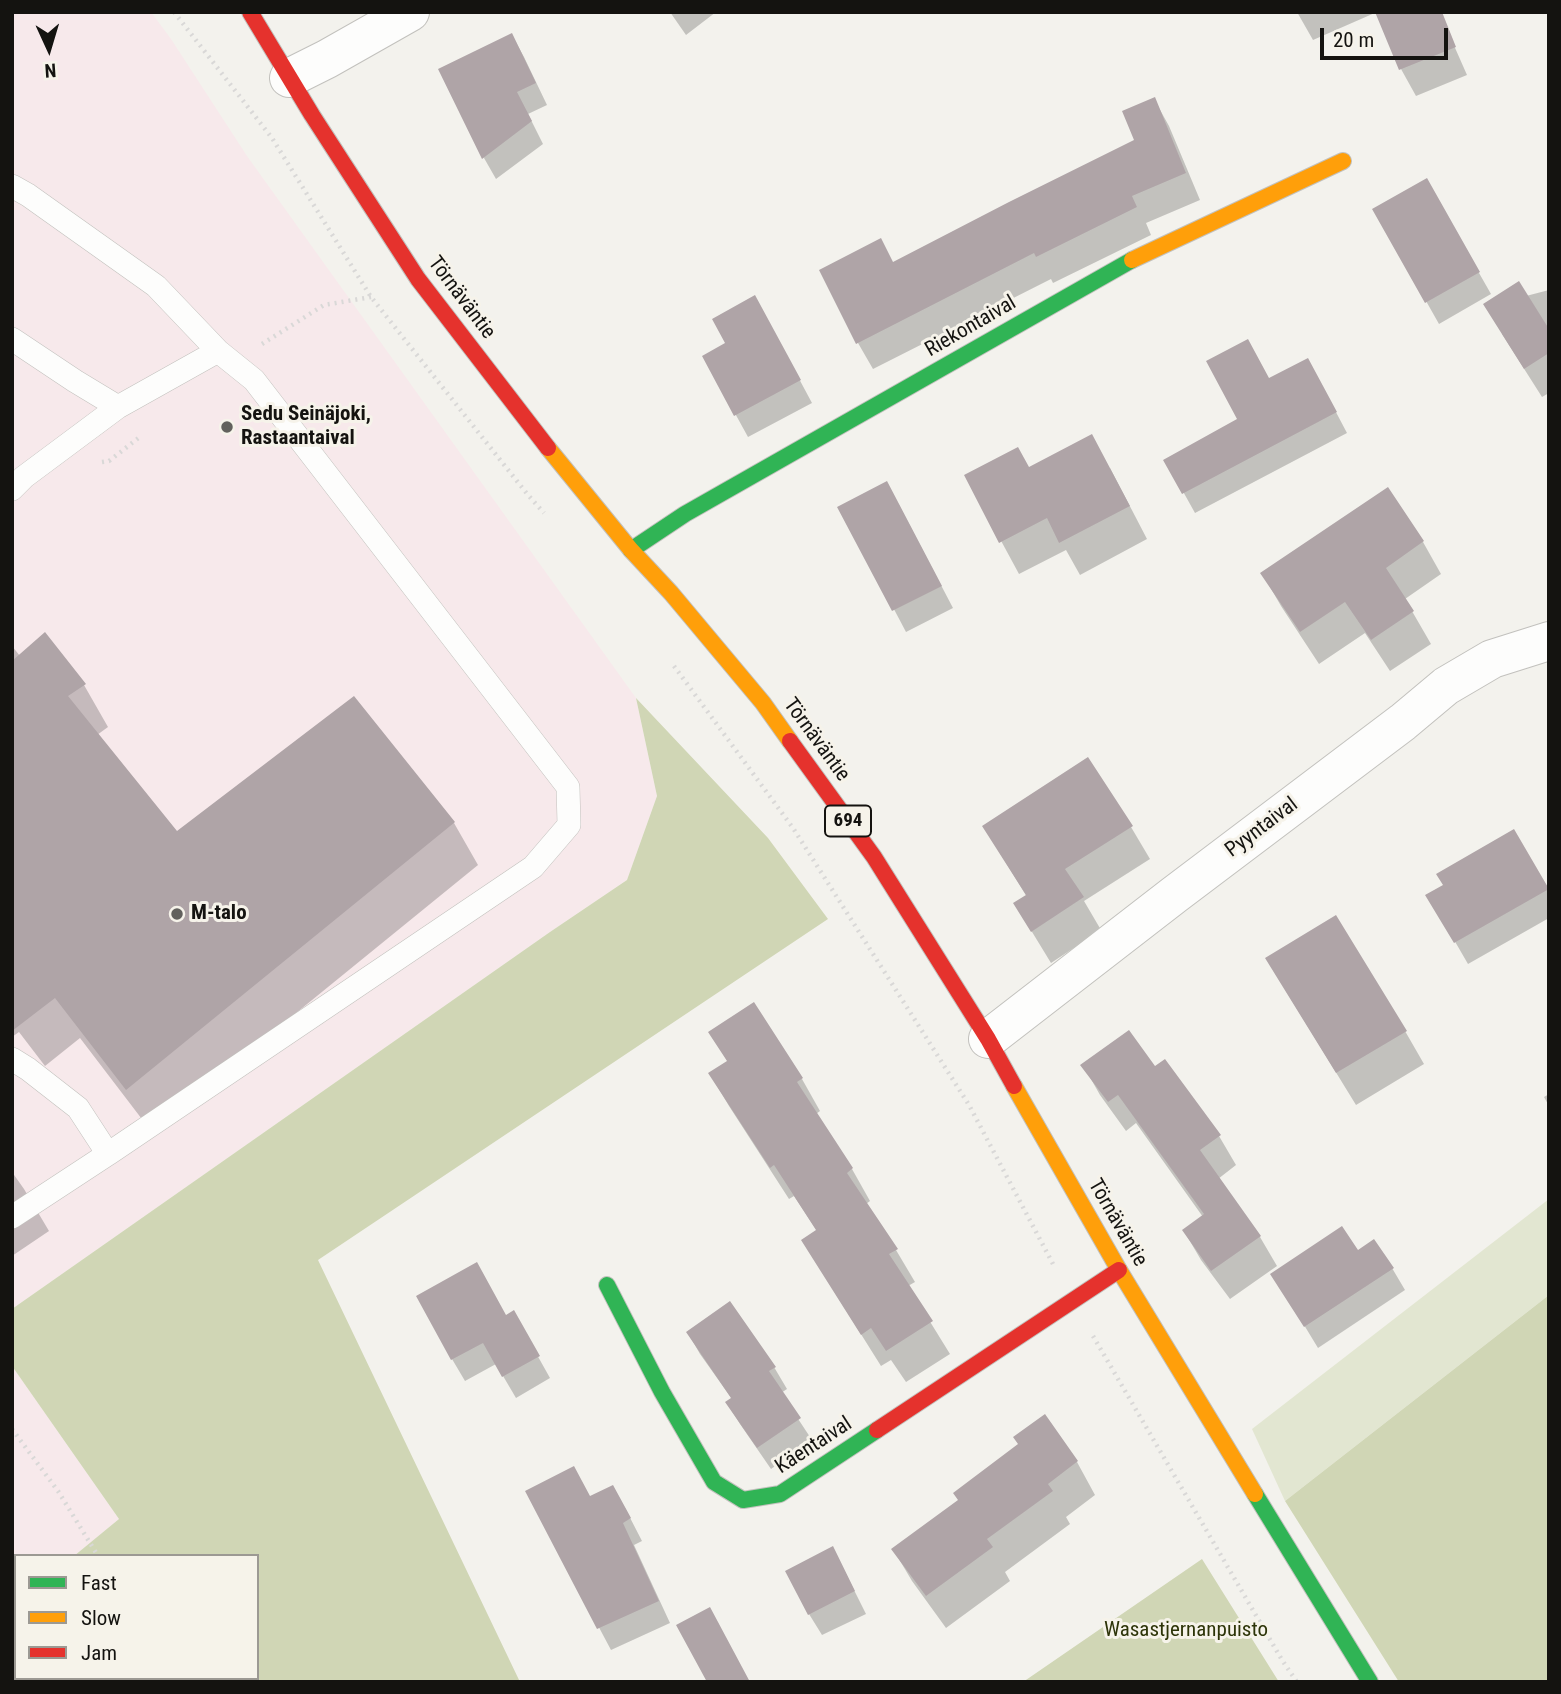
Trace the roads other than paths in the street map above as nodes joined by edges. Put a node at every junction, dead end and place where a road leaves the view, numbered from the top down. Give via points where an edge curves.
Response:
1 (250, 12) edge
2 (410, 12) edge
3 (289, 78) junction
4 (1343, 161) dead end
5 (12, 186) edge
6 (12, 339) edge
7 (218, 351) junction
8 (118, 407) junction
9 (12, 489) edge
10 (631, 550) junction
11 (1549, 640) edge
12 (988, 1039) junction
13 (12, 1059) edge
14 (108, 1154) junction
15 (12, 1217) edge
16 (1119, 1270) junction
17 (607, 1285) dead end
18 (1370, 1682) edge

1 - 3 main road, Törnäväntie / 694
2 - 3 street
3 - 10 main road, Törnäväntie / 694 via 418,279
4 - 10 main road, Riekontaival via 1138,257 685,514
5 - 7 lane via 156,286
6 - 8 lane
7 - 8 lane
7 - 14 lane via 254,380 568,786 569,825 533,867
8 - 9 lane
10 - 12 main road, Törnäväntie / 694 via 763,703 874,857
11 - 12 street, Pyyntaival via 1492,659 1446,686
12 - 16 main road, Törnäväntie / 694
13 - 14 lane via 78,1108
14 - 15 lane
16 - 17 main road, Käentaival via 780,1494 743,1500 714,1482
16 - 18 main road, Törnäväntie / 694

